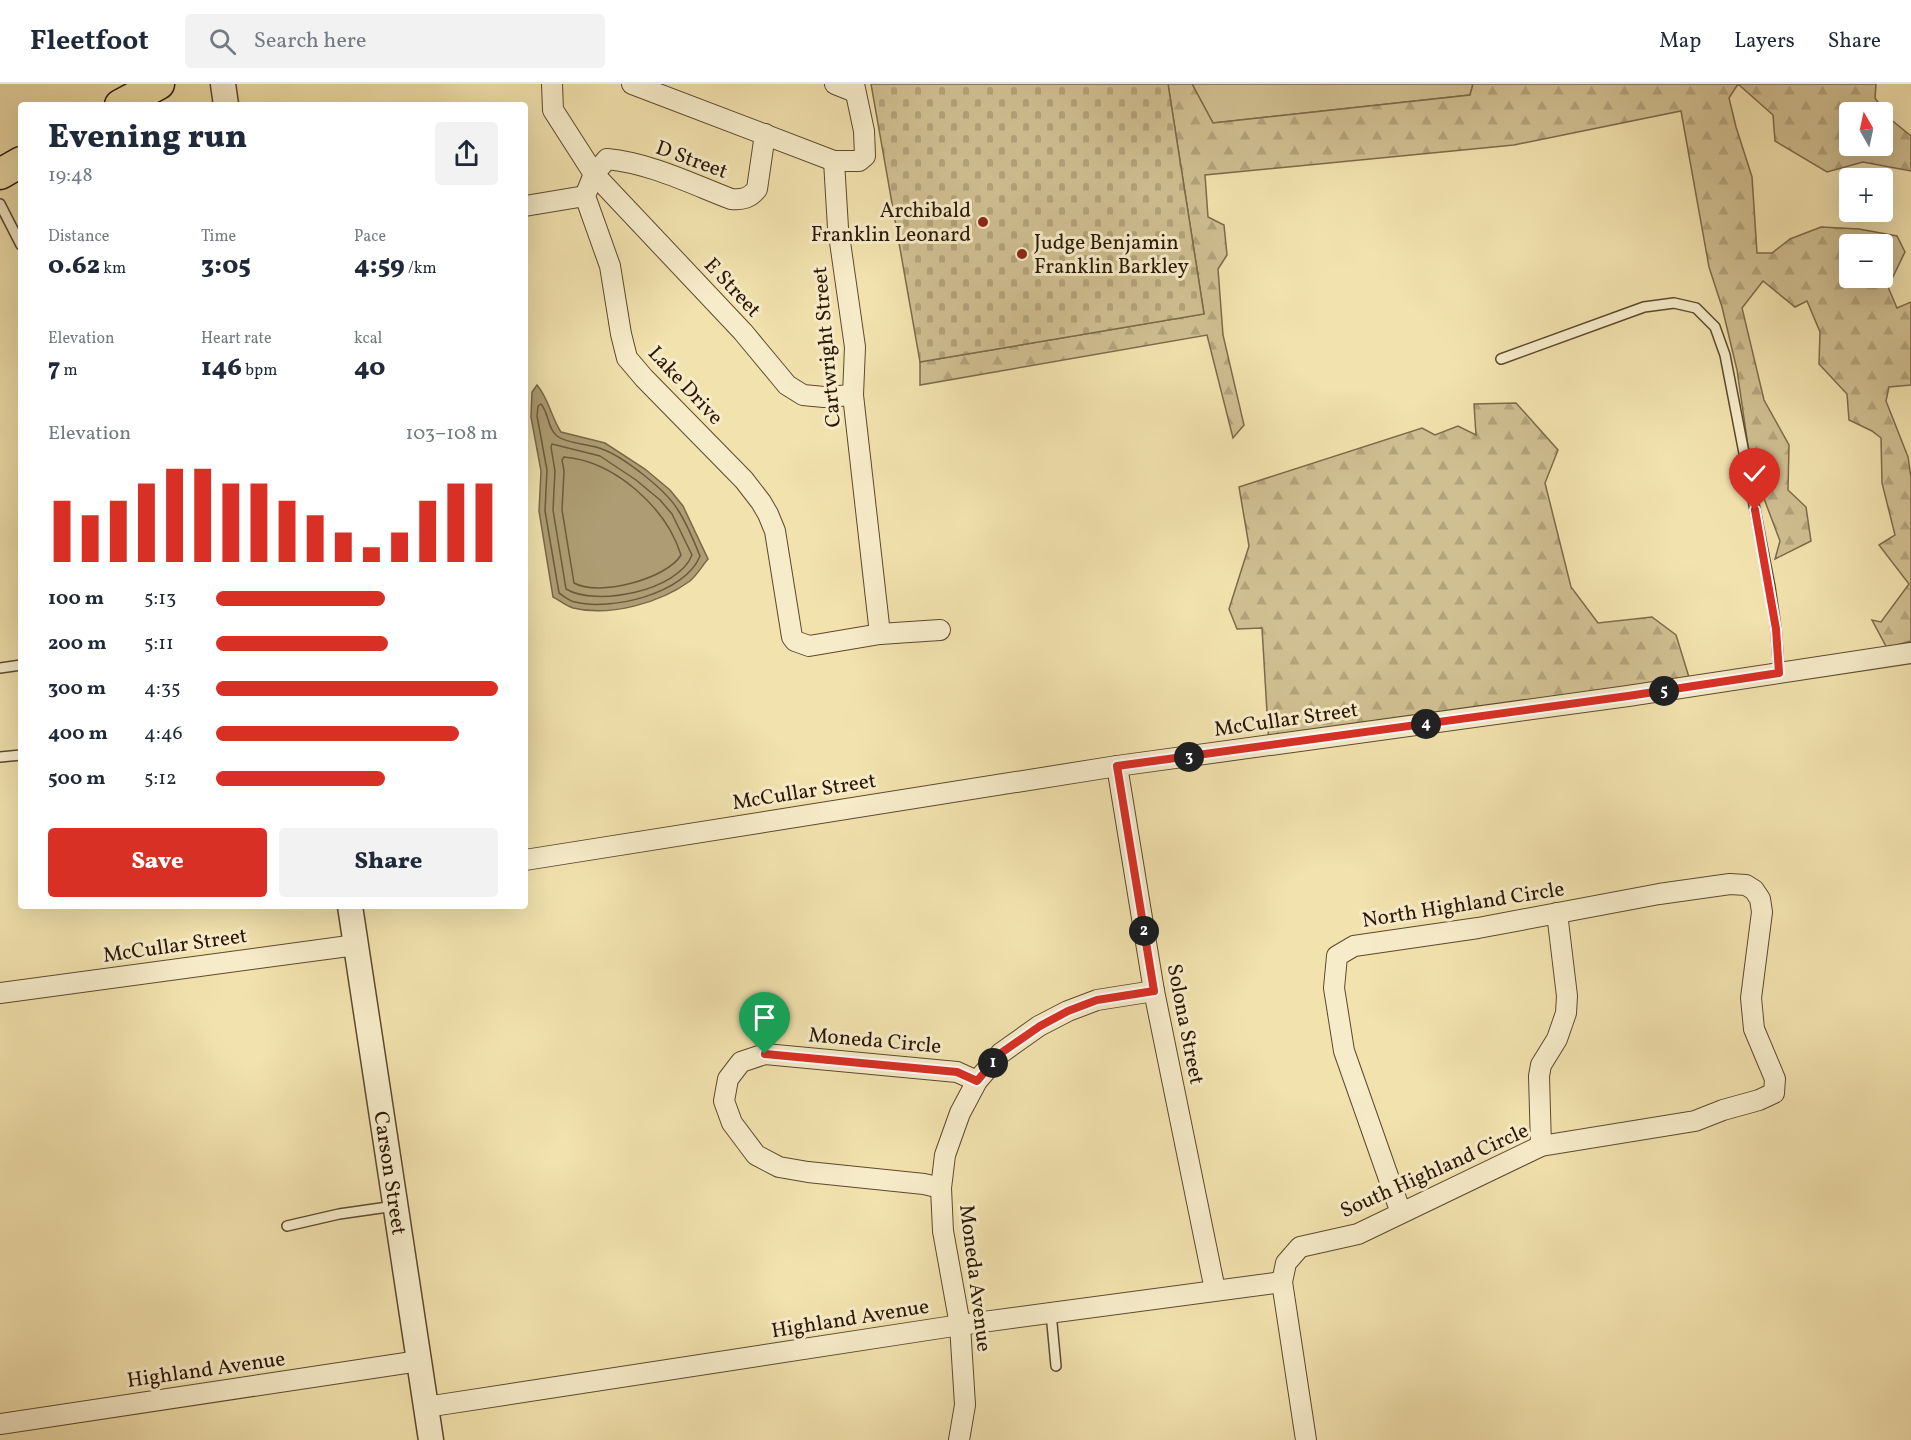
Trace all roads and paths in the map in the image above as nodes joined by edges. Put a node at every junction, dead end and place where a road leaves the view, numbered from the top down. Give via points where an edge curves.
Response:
1 (159, 84) edge
2 (223, 84) edge
3 (552, 84) edge
4 (632, 84) edge
5 (835, 84) edge
6 (855, 88) edge
7 (126, 102) edge
8 (226, 102) edge
9 (765, 134) junction
10 (834, 161) junction
11 (18, 164) edge
12 (0, 174) edge
13 (594, 174) junction
14 (585, 196) junction
15 (0, 204) edge
16 (528, 206) edge
17 (18, 239) edge
18 (1501, 359) dead end
19 (853, 395) junction
20 (940, 630) dead end
21 (880, 634) junction
22 (1911, 653) edge
23 (18, 665) edge
24 (0, 668) edge
25 (1779, 673) junction
26 (18, 755) edge
27 (0, 758) edge
28 (1117, 766) junction
29 (528, 860) edge
30 (350, 909) edge
31 (1557, 913) junction
32 (356, 945) junction
33 (1154, 991) junction
34 (0, 993) edge
35 (1751, 998) joint
36 (977, 1081) junction
37 (1541, 1146) junction
38 (940, 1188) junction
39 (395, 1206) junction
40 (1401, 1213) junction
41 (286, 1226) dead end
42 (1282, 1282) junction
43 (1215, 1290) junction
44 (1051, 1313) junction
45 (960, 1325) junction
46 (419, 1361) junction
47 (1056, 1366) dead end
48 (426, 1407) junction
49 (0, 1424) edge
50 (431, 1440) edge
51 (959, 1440) edge
52 (1306, 1440) edge

1 - 7 main road
2 - 8 street
3 - 13 street via 553,110
4 - 9 street
5 - 6 street
6 - 10 street via 865,156 860,161
9 - 10 street
9 - 13 street, D Street via 757,189 741,200 731,200 627,161 607,159
10 - 19 street, Cartwright Street via 838,228 855,347
11 - 12 main road
13 - 14 street
13 - 19 street, E Street via 743,332 787,385 803,395
14 - 16 street
14 - 21 street, Lake Drive via 610,266 627,358 761,502 775,531 792,637 809,646
15 - 17 lane
18 - 25 lane via 1644,308 1674,303 1696,308 1714,327 1725,355 1770,587
19 - 21 street, Cartwright Street
20 - 21 street
22 - 25 street, McCullar Street
23 - 24 lane
25 - 28 street, McCullar Street
26 - 27 lane
28 - 29 street, McCullar Street
28 - 33 street, Solona Street
30 - 32 street, Carson Street
31 - 35 street, North Highland Circle via 1659,894 1746,885 1760,899 1762,912
31 - 37 street via 1566,1013 1557,1039 1541,1065
31 - 40 street, North Highland Circle via 1354,946 1337,956 1334,988 1344,1051
32 - 34 street, McCullar Street
32 - 39 street, Carson Street
33 - 36 street, Moneda Avenue via 1097,1000 1068,1011 1001,1053
33 - 43 street, Solona Street
35 - 37 street, South Highland Circle via 1754,1029 1775,1079 1774,1093 1695,1121
36 - 38 street, Moneda Avenue via 945,1155
36 - 38 street, Moneda Circle via 957,1072 765,1054 741,1062 728,1079 724,1101 732,1124 756,1155 779,1167
37 - 40 street, South Highland Circle
38 - 45 street, Moneda Avenue via 943,1231
39 - 41 lane
39 - 46 street, Carson Street
40 - 42 street, South Highland Circle via 1358,1234 1300,1247 1286,1263
42 - 43 street, Highland Avenue
42 - 52 street
43 - 44 street, Highland Avenue
44 - 45 street, Highland Avenue
44 - 47 lane
45 - 48 street, Highland Avenue
45 - 51 street, Moneda Avenue via 965,1405
46 - 48 street, Carson Street
46 - 49 street, Highland Avenue
48 - 50 street, Carson Street

